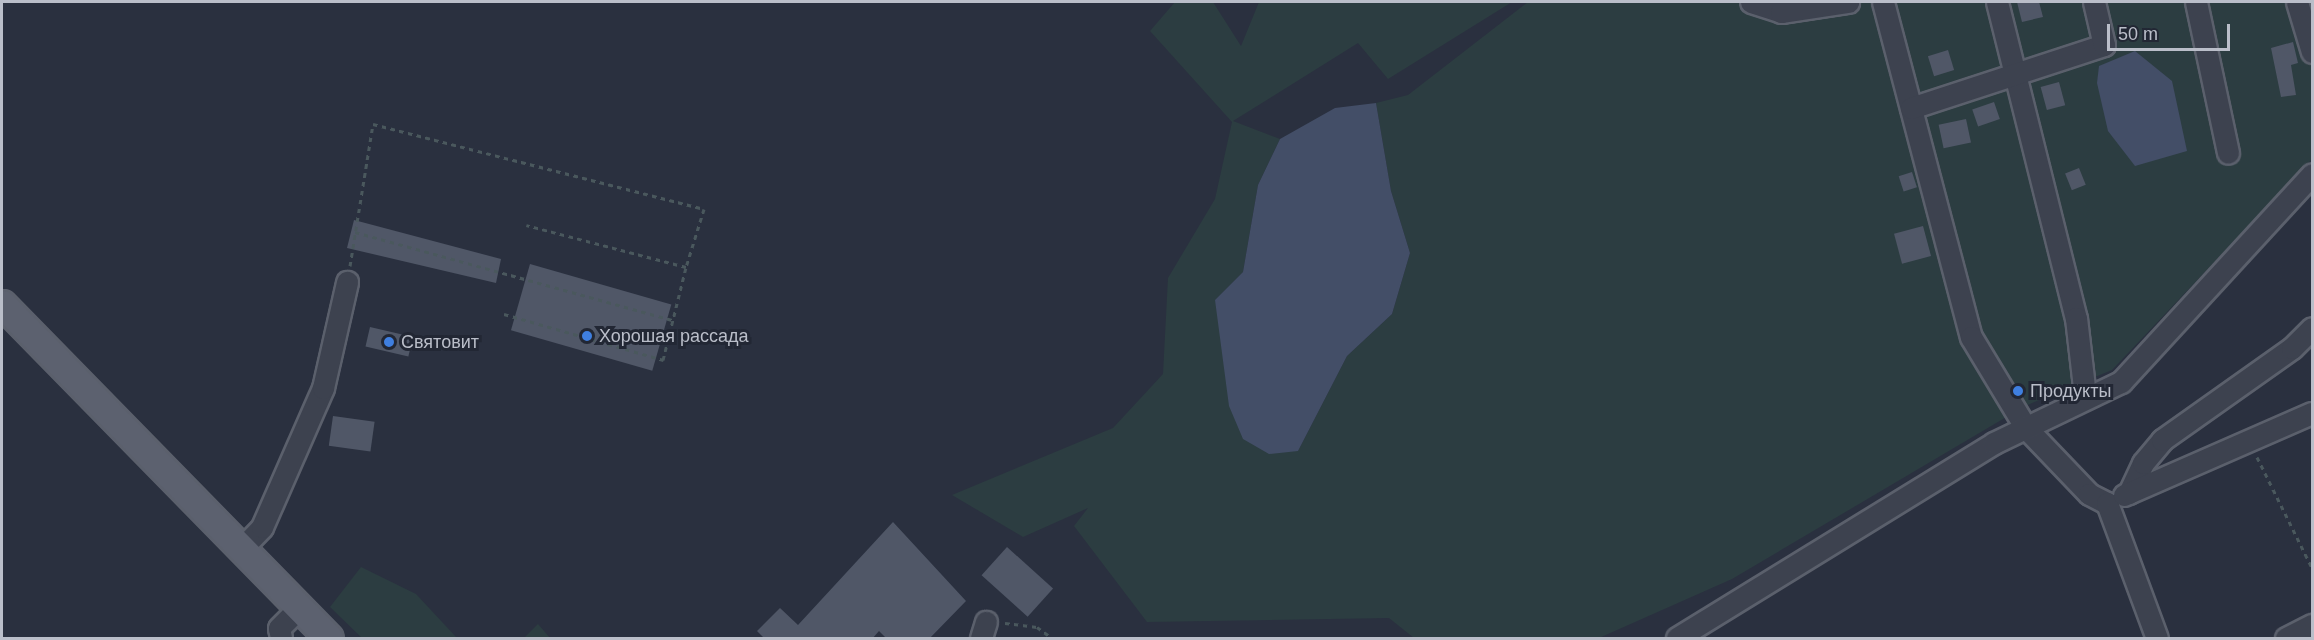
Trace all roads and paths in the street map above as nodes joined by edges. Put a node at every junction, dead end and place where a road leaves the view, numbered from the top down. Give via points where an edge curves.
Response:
1 (1751, 2) edge
2 (1848, 2) edge
3 (1883, 2) edge
4 (1997, 2) edge
5 (2094, 2) edge
6 (2196, 2) edge
7 (2297, 2) edge
8 (2313, 52) edge
9 (2014, 75) junction
10 (1911, 108) junction
11 (2228, 153) dead end
12 (2313, 174) edge
13 (526, 225) dead end
14 (356, 232) junction
15 (686, 267) junction
16 (347, 282) joint
17 (2, 304) edge
18 (504, 314) dead end
19 (673, 320) junction
20 (2313, 328) edge
21 (2085, 396) junction
22 (2313, 413) edge
23 (2026, 428) junction
24 (2245, 441) junction
25 (2130, 493) junction
26 (2107, 503) junction
27 (241, 549) junction
28 (2313, 568) edge
29 (299, 608) junction
30 (2313, 625) edge
31 (983, 630) edge
32 (281, 639) edge
33 (329, 639) edge
34 (1052, 639) edge
35 (1677, 639) edge
36 (2157, 639) edge
37 (2286, 639) edge

1 - 2 street via 1780,12
3 - 10 street
4 - 9 street
5 - 9 street via 2104,45
6 - 11 street
7 - 8 street
9 - 10 street
9 - 21 street via 2076,318
10 - 23 street via 1971,337
12 - 21 street via 2121,382
13 - 15 path
14 - 15 path via 373,124 704,209
14 - 16 path
14 - 19 path
15 - 19 path
16 - 27 street via 323,388 262,527
17 - 27 main road
18 - 19 path via 663,360
20 - 25 street via 2292,348 2162,440 2143,463
21 - 23 street
22 - 24 street
23 - 26 street via 2089,495
23 - 35 street via 1994,443
24 - 25 street
24 - 28 path via 2263,464
25 - 26 street
26 - 36 street
27 - 29 main road
29 - 32 street via 279,628
29 - 33 main road
30 - 37 street
31 - 34 path via 1037,627

